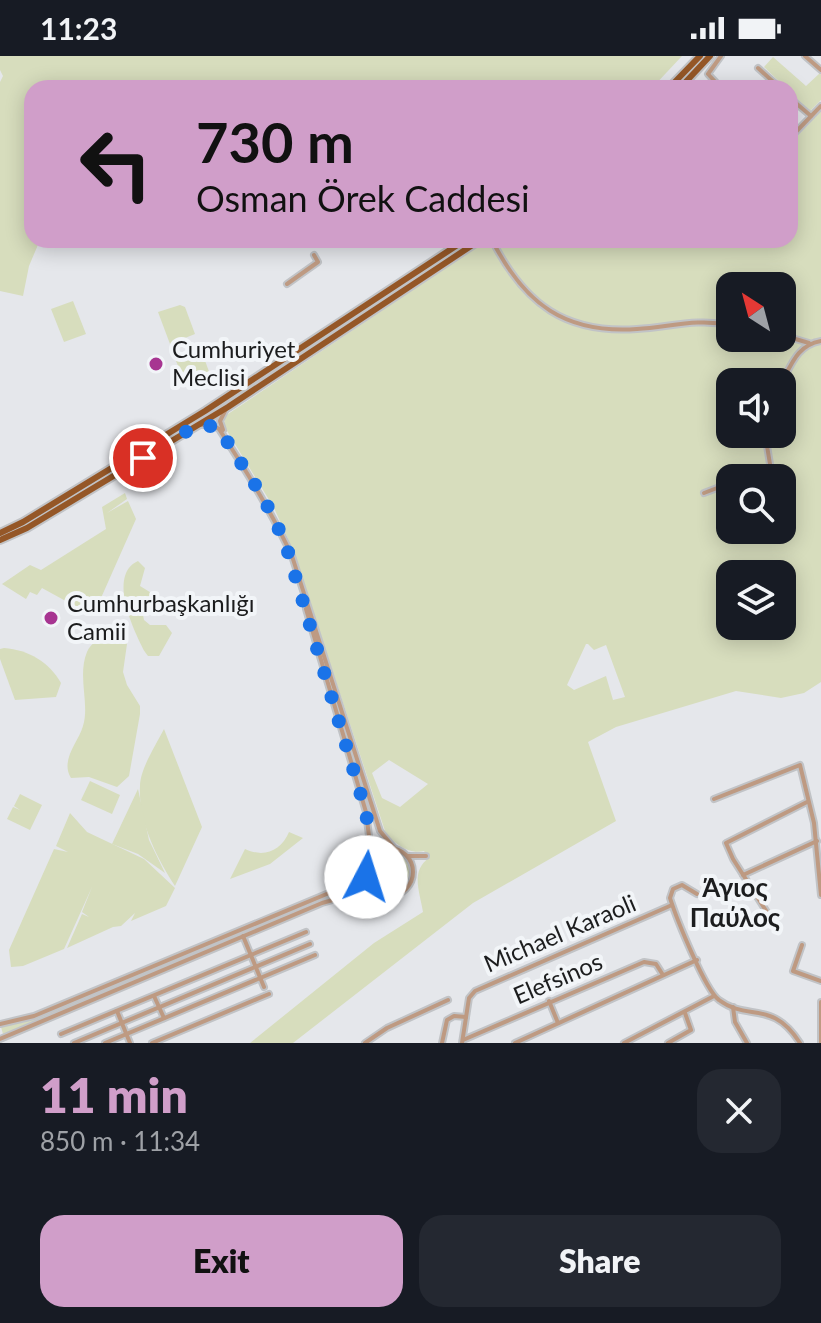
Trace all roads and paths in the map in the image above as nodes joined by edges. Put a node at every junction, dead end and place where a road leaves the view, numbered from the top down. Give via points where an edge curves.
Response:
1 (700, 56) edge
2 (710, 56) edge
3 (721, 56) edge
4 (805, 56) edge
5 (758, 68) dead end
6 (821, 70) edge
7 (677, 80) edge
8 (688, 80) edge
9 (711, 80) edge
10 (771, 80) edge
11 (798, 105) edge
12 (821, 106) edge
13 (811, 116) junction
14 (798, 130) edge
15 (453, 248) edge
16 (468, 248) edge
17 (496, 248) edge
18 (314, 255) dead end
19 (287, 284) dead end
20 (716, 323) edge
21 (796, 339) edge
22 (821, 341) edge
23 (809, 343) junction
24 (790, 368) edge
25 (228, 407) junction
26 (198, 425) junction
27 (243, 465) junction
28 (716, 488) edge
29 (704, 493) dead end
30 (0, 533) edge
31 (0, 540) edge
32 (285, 542) junction
33 (714, 799) dead end
34 (808, 802) junction
35 (817, 841) junction
36 (395, 849) junction
37 (405, 855) junction
38 (367, 866) junction
39 (412, 871) junction
40 (743, 875) junction
41 (820, 886) edge
42 (697, 894) dead end
43 (382, 895) junction
44 (821, 895) edge
45 (672, 905) junction
46 (772, 920) dead end
47 (306, 932) dead end
48 (243, 936) junction
49 (310, 944) dead end
50 (802, 945) dead end
51 (315, 955) dead end
52 (251, 956) junction
53 (697, 960) junction
54 (256, 966) junction
55 (663, 975) junction
56 (260, 978) junction
57 (821, 981) edge
58 (264, 987) dead end
59 (269, 994) dead end
60 (154, 996) junction
61 (714, 996) junction
62 (448, 1000) dead end
63 (549, 1001) junction
64 (821, 1002) edge
65 (733, 1007) junction
66 (160, 1008) junction
67 (117, 1011) junction
68 (685, 1013) junction
69 (466, 1017) junction
70 (164, 1018) junction
71 (122, 1023) junction
72 (558, 1023) junction
73 (0, 1024) edge
74 (61, 1034) dead end
75 (127, 1034) junction
76 (0, 1039) edge
77 (462, 1041) edge
78 (526, 1041) edge
79 (74, 1043) edge
80 (105, 1043) edge
81 (130, 1043) edge
82 (152, 1043) edge
83 (365, 1043) edge
84 (442, 1043) edge
85 (515, 1043) edge
86 (624, 1043) edge
87 (668, 1043) edge
88 (747, 1043) edge
89 (800, 1043) edge
90 (821, 1043) edge

1 - 7 main road
2 - 8 main road
3 - 9 street via 709,70
4 - 6 street
5 - 10 street
11 - 13 street
12 - 13 street
13 - 14 street
15 - 30 main road via 205,411
16 - 25 main road
17 - 20 street via 516,283 536,303 592,327
18 - 19 street via 318,262
21 - 23 street
22 - 23 street
23 - 24 street
25 - 26 main road
25 - 27 street via 221,427
26 - 27 street via 219,429
26 - 31 main road
27 - 32 street
28 - 29 street
32 - 36 street via 380,831
32 - 38 street via 366,812
33 - 34 street via 800,765
34 - 35 street
34 - 40 street via 726,843
35 - 40 street
35 - 41 street
36 - 37 street
36 - 38 street via 378,851
37 - 39 street
37 - 39 street via 426,856
38 - 43 street via 368,884
38 - 73 street via 341,888 34,1016
39 - 43 street via 402,891
40 - 46 street
41 - 44 street
42 - 45 street, Michael Karaoli via 678,886 670,893
43 - 48 street via 336,898
45 - 53 street
45 - 69 street, Michael Karaoli via 477,989
47 - 52 street
48 - 52 street
48 - 76 street
49 - 54 street
50 - 57 street via 793,971
51 - 56 street
52 - 54 street
52 - 60 street
53 - 55 street
53 - 61 street
54 - 56 street
54 - 66 street
55 - 63 street, Elefsinos via 656,964 644,962
55 - 72 street
56 - 58 street
56 - 70 street
59 - 82 street
60 - 66 street
60 - 67 street
61 - 65 street
61 - 68 street
62 - 83 street
63 - 72 street
63 - 77 street, Elefsinos
64 - 90 street
65 - 88 street
65 - 89 street via 776,1018
66 - 70 street
66 - 71 street
67 - 71 street
67 - 74 street
68 - 86 street
68 - 87 street via 691,1030
69 - 77 street
69 - 84 street via 447,1020
70 - 75 street
71 - 75 street
71 - 79 street
72 - 78 street
75 - 80 street
75 - 81 street
78 - 85 street

